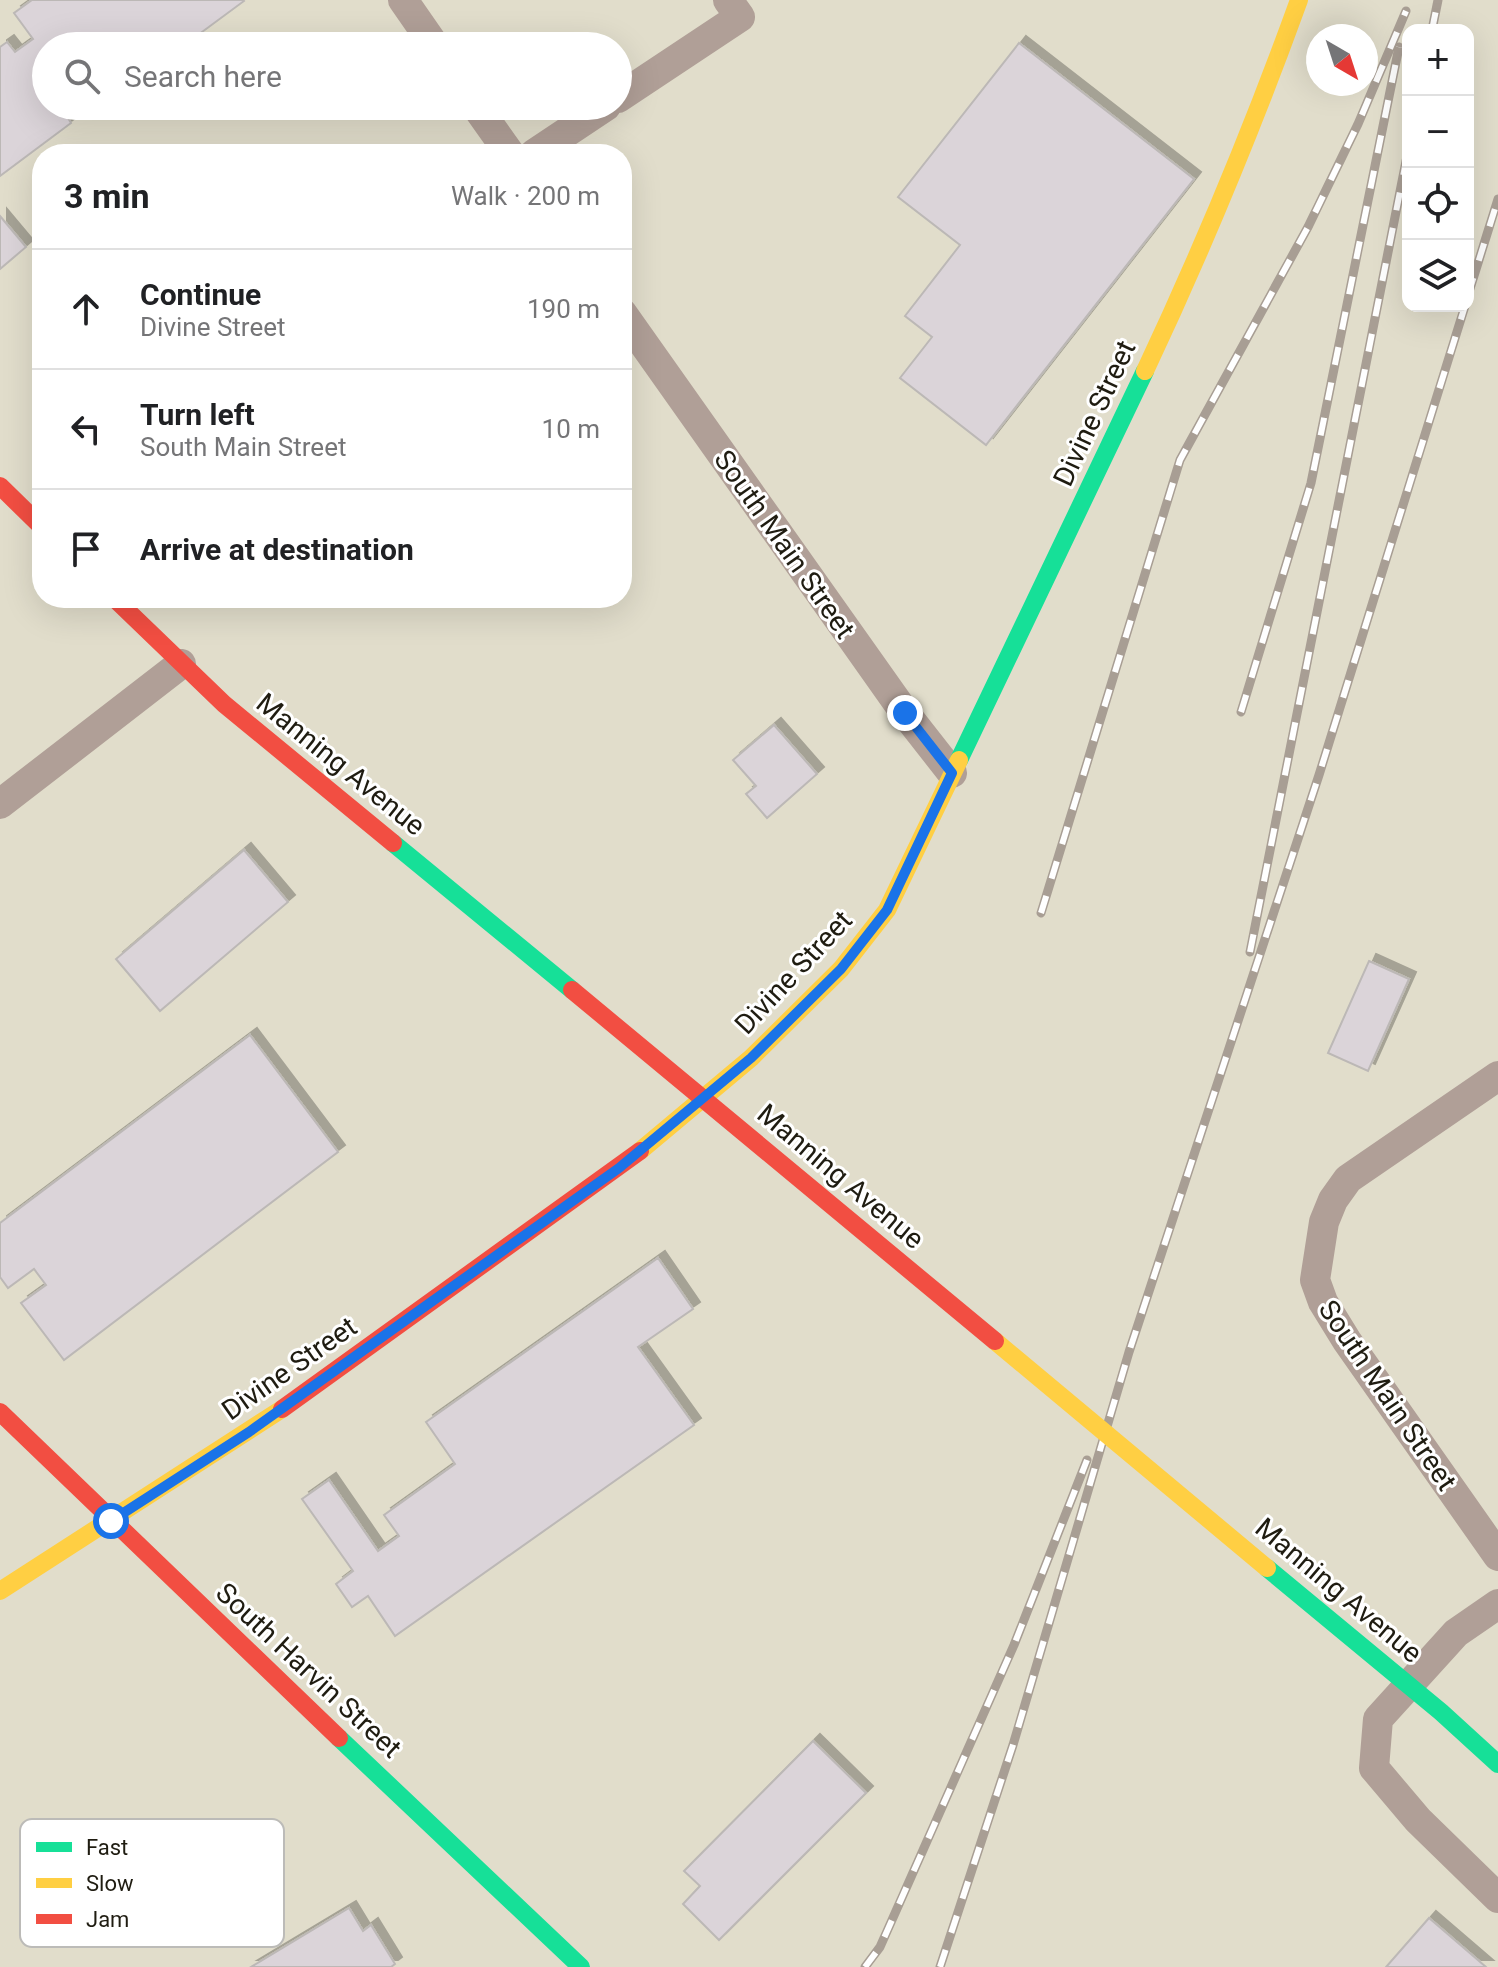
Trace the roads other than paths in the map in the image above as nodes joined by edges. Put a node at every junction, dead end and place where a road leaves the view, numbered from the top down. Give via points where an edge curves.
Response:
1 (403, 0) edge
2 (728, 0) edge
3 (1299, 0) edge
4 (425, 32) edge
5 (632, 89) edge
6 (486, 120) edge
7 (585, 120) edge
8 (503, 144) edge
9 (549, 144) edge
10 (632, 327) edge
11 (0, 486) edge
12 (32, 517) edge
13 (124, 608) edge
14 (181, 664) junction
15 (952, 773) junction
16 (0, 804) edge
17 (1498, 1076) edge
18 (0, 1412) edge
19 (111, 1521) junction
20 (1498, 1556) edge
21 (0, 1591) edge
22 (1498, 1604) edge
23 (1498, 1764) edge
24 (1498, 1898) edge
25 (581, 1967) edge

1 - 4 street
2 - 5 street via 740,17
3 - 15 street, Divine Street via 1194,267
6 - 8 street
7 - 9 street
10 - 15 street, South Main Street
11 - 12 street
13 - 14 street, Manning Avenue
14 - 16 street
14 - 23 street, Manning Avenue, bridge
15 - 19 street, Divine Street via 887,910 841,969 751,1058 619,1168 249,1432
17 - 20 street, South Main Street via 1348,1179 1324,1222 1315,1280 1355,1353
18 - 19 street, South Harvin Street
19 - 21 street, Divine Street
19 - 25 street, South Harvin Street
22 - 24 street via 1456,1633 1378,1719 1374,1768 1418,1820

